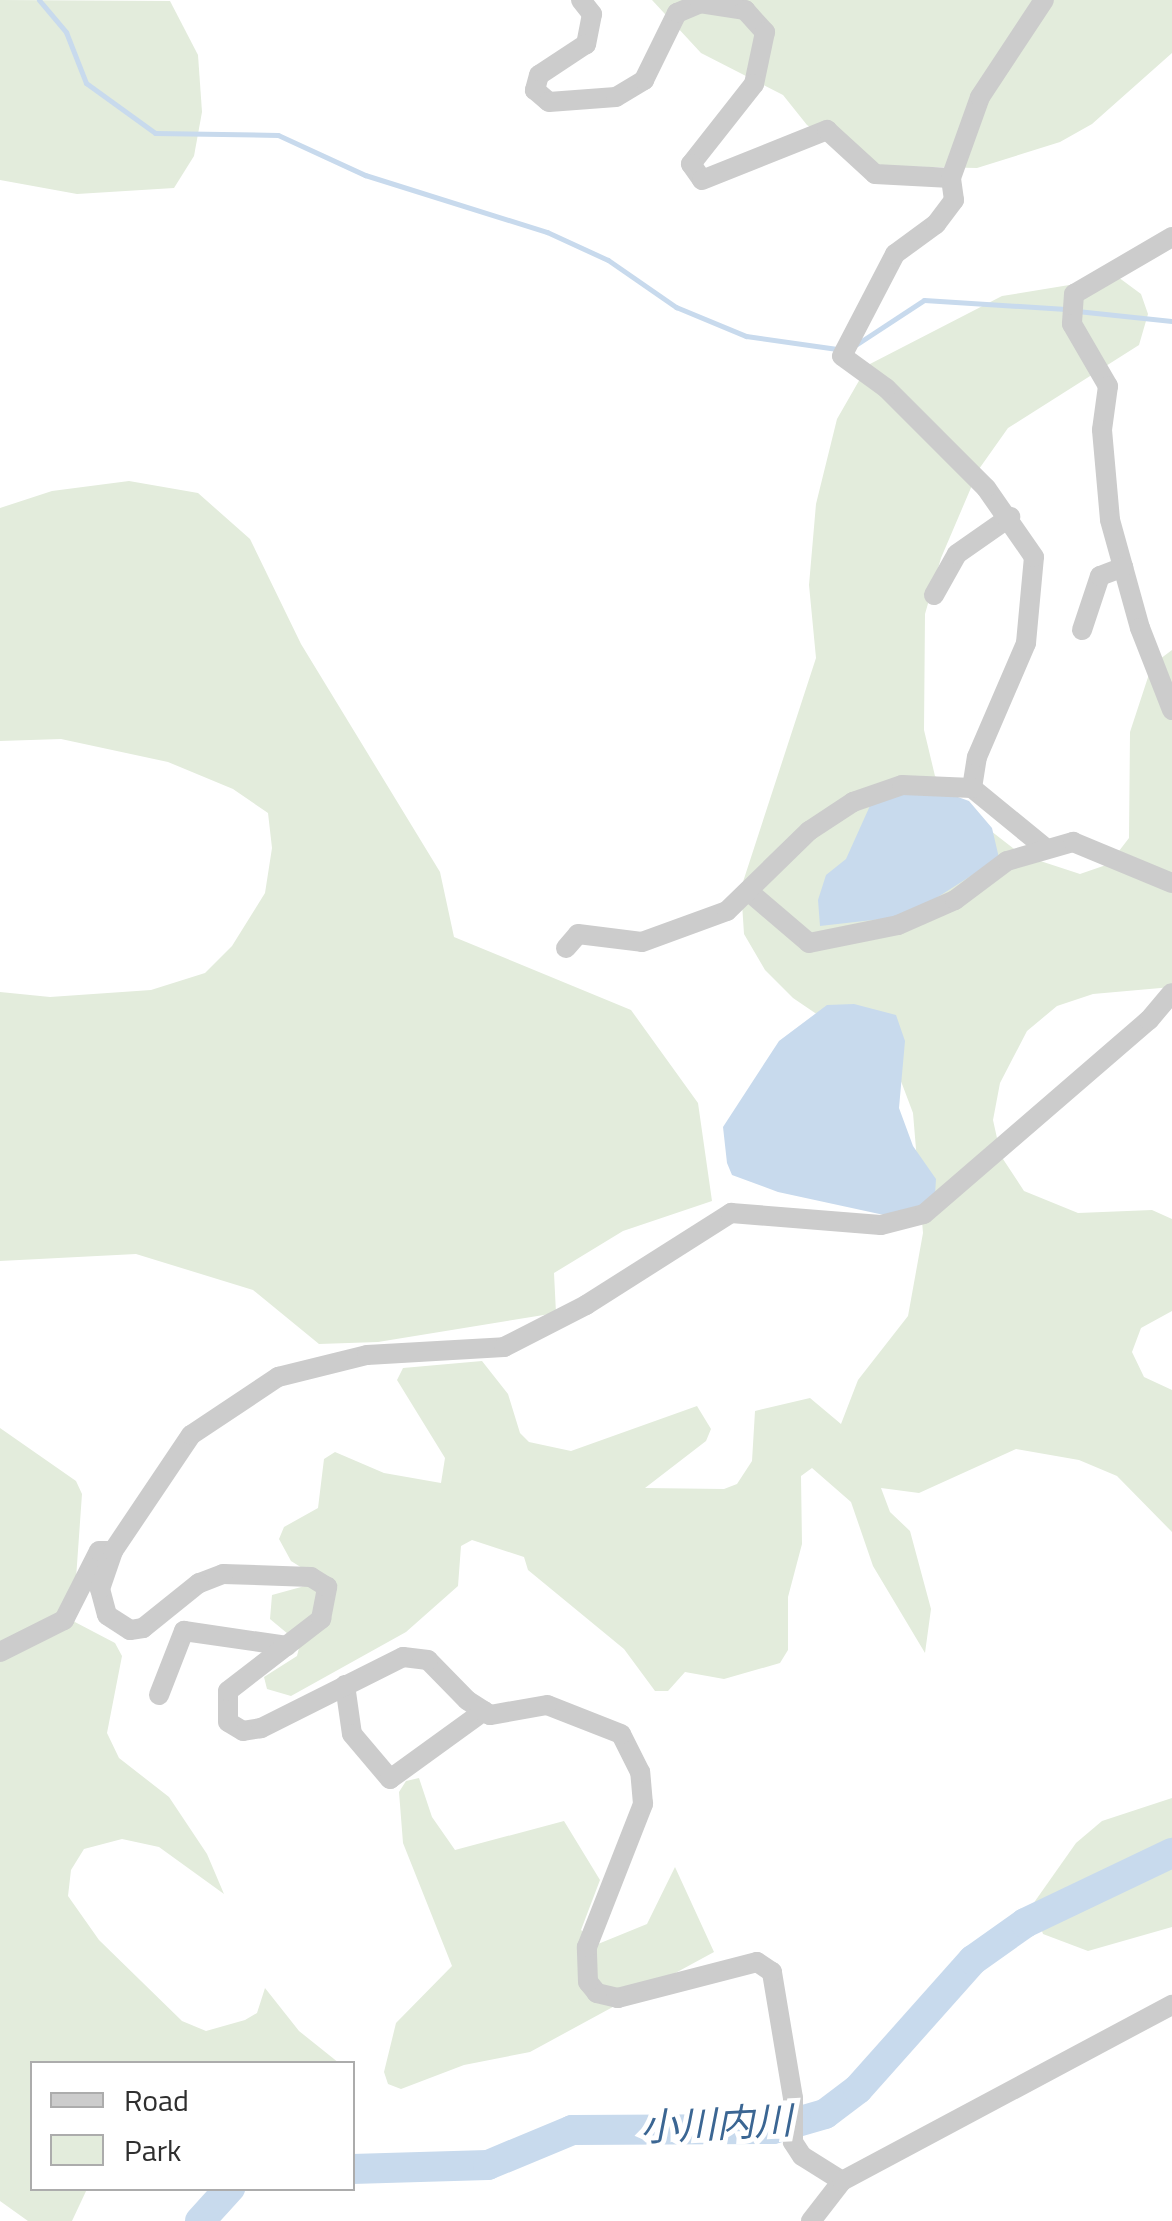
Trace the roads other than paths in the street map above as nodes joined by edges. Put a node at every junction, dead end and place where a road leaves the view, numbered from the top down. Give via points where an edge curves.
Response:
1 (581, 0) edge
2 (1044, 0) edge
3 (951, 178) junction
4 (1172, 237) edge
5 (1010, 517) junction
6 (1123, 567) junction
7 (934, 595) dead end
8 (1082, 630) dead end
9 (1166, 674) edge
10 (1172, 710) edge
11 (972, 788) junction
12 (1044, 846) junction
13 (1172, 883) edge
14 (748, 891) junction
15 (566, 948) dead end
16 (1172, 992) edge
17 (113, 1550) junction
18 (287, 1646) junction
19 (0, 1652) edge
20 (344, 1685) junction
21 (159, 1695) dead end
22 (484, 1710) junction
23 (1168, 2002) edge
24 (842, 2180) junction
25 (811, 2221) edge

1 - 3 street via 592,14 586,44 539,75 535,90 549,102 616,97 644,80 678,13 700,3 746,10 766,32 754,84 690,164 702,180 827,130 875,174
2 - 3 street via 980,96
3 - 5 street via 954,200 936,224 895,254 842,356 886,388
4 - 6 street via 1074,294 1072,324 1108,386 1102,430 1110,520
5 - 7 street via 957,554
5 - 11 street via 1034,557 1026,642 977,757
6 - 8 street via 1100,576
6 - 9 street
9 - 10 street
11 - 12 street
11 - 14 street via 902,785 853,802 809,831
12 - 13 street via 1073,842 1099,848
12 - 14 street via 898,925 808,943
14 - 15 street via 728,912 678,934 642,942 578,934
16 - 17 street via 924,1214 881,1225 731,1213 586,1305 504,1347 367,1355 278,1377 192,1436
17 - 18 street via 101,1601 108,1616 130,1630 143,1628 222,1574 312,1577 328,1587 328,1601 321,1619
17 - 19 street via 99,1551 64,1620
18 - 20 street via 228,1691 228,1722 242,1731 261,1728
18 - 21 street via 184,1631
20 - 22 street via 403,1656 428,1660
20 - 22 street via 352,1734 390,1779
22 - 24 street via 505,1714 547,1705 621,1734 640,1772 643,1804 587,1946 588,1982 597,1993 618,1998 757,1962 779,1987 793,2132 802,2156
23 - 24 street
24 - 25 street

